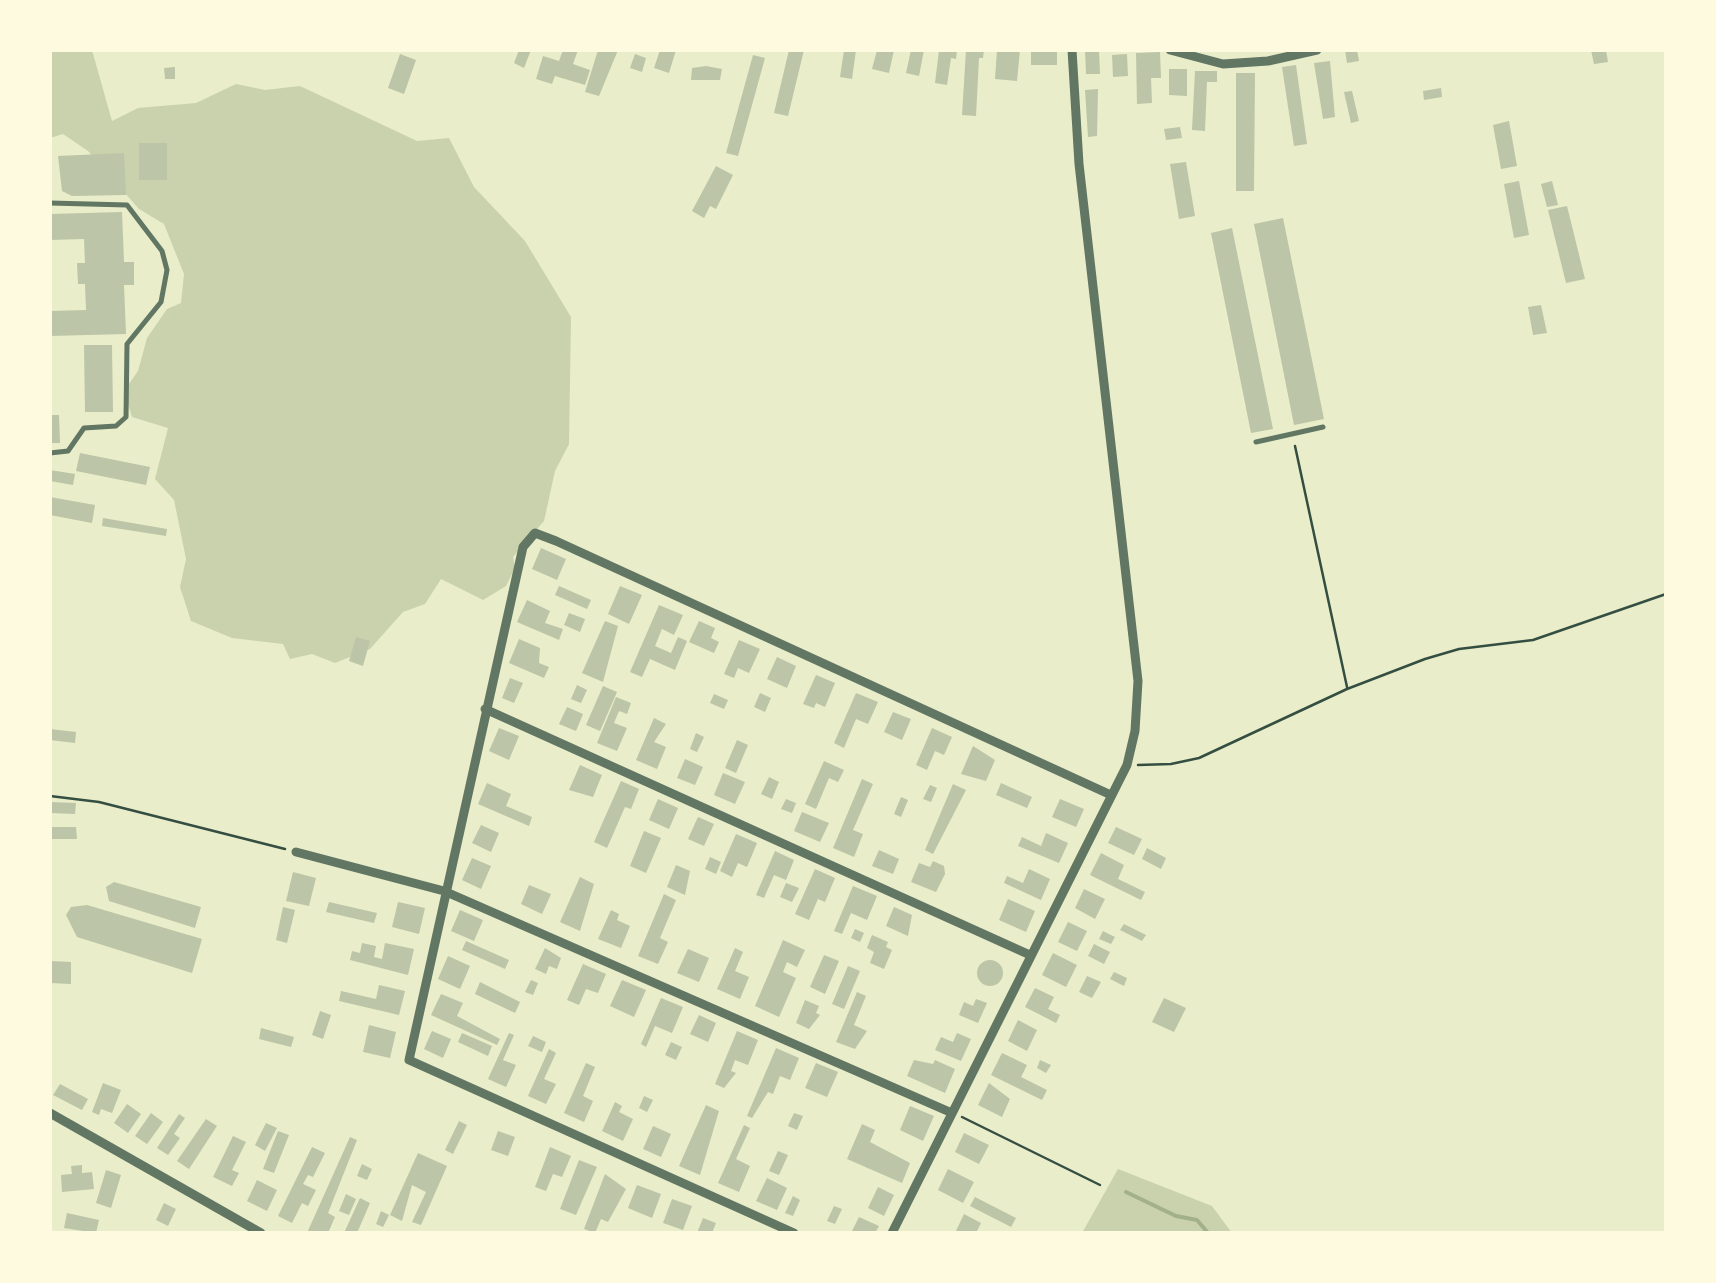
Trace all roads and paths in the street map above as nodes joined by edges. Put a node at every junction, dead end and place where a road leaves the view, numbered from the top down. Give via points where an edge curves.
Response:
1 (1072, 50) edge
2 (1170, 50) edge
3 (1317, 50) edge
4 (50, 204) edge
5 (1323, 427) dead end
6 (1293, 434) junction
7 (1256, 442) dead end
8 (50, 453) edge
9 (1666, 594) edge
10 (1348, 688) junction
11 (485, 709) junction
12 (1127, 765) junction
13 (1110, 795) junction
14 (50, 796) edge
15 (296, 852) joint
16 (444, 890) junction
17 (1030, 955) junction
18 (952, 1113) junction
19 (50, 1114) edge
20 (1100, 1185) dead end
21 (261, 1233) edge
22 (794, 1233) edge
23 (892, 1233) edge

1 - 12 street via 1138,682
2 - 3 street via 1223,64
4 - 8 lane via 127,205 162,251 167,270 161,302 127,344 126,417 116,426 84,428 68,451
5 - 6 lane
6 - 7 lane
6 - 10 path
9 - 10 path via 1533,640 1459,649
10 - 12 path via 1199,758
11 - 13 street via 523,548 535,533
11 - 16 street
11 - 17 street
12 - 13 street
13 - 17 street
14 - 15 path via 99,802
15 - 16 street
16 - 18 street
16 - 22 street via 410,1060
17 - 18 street
18 - 20 path
18 - 23 street
19 - 21 street

